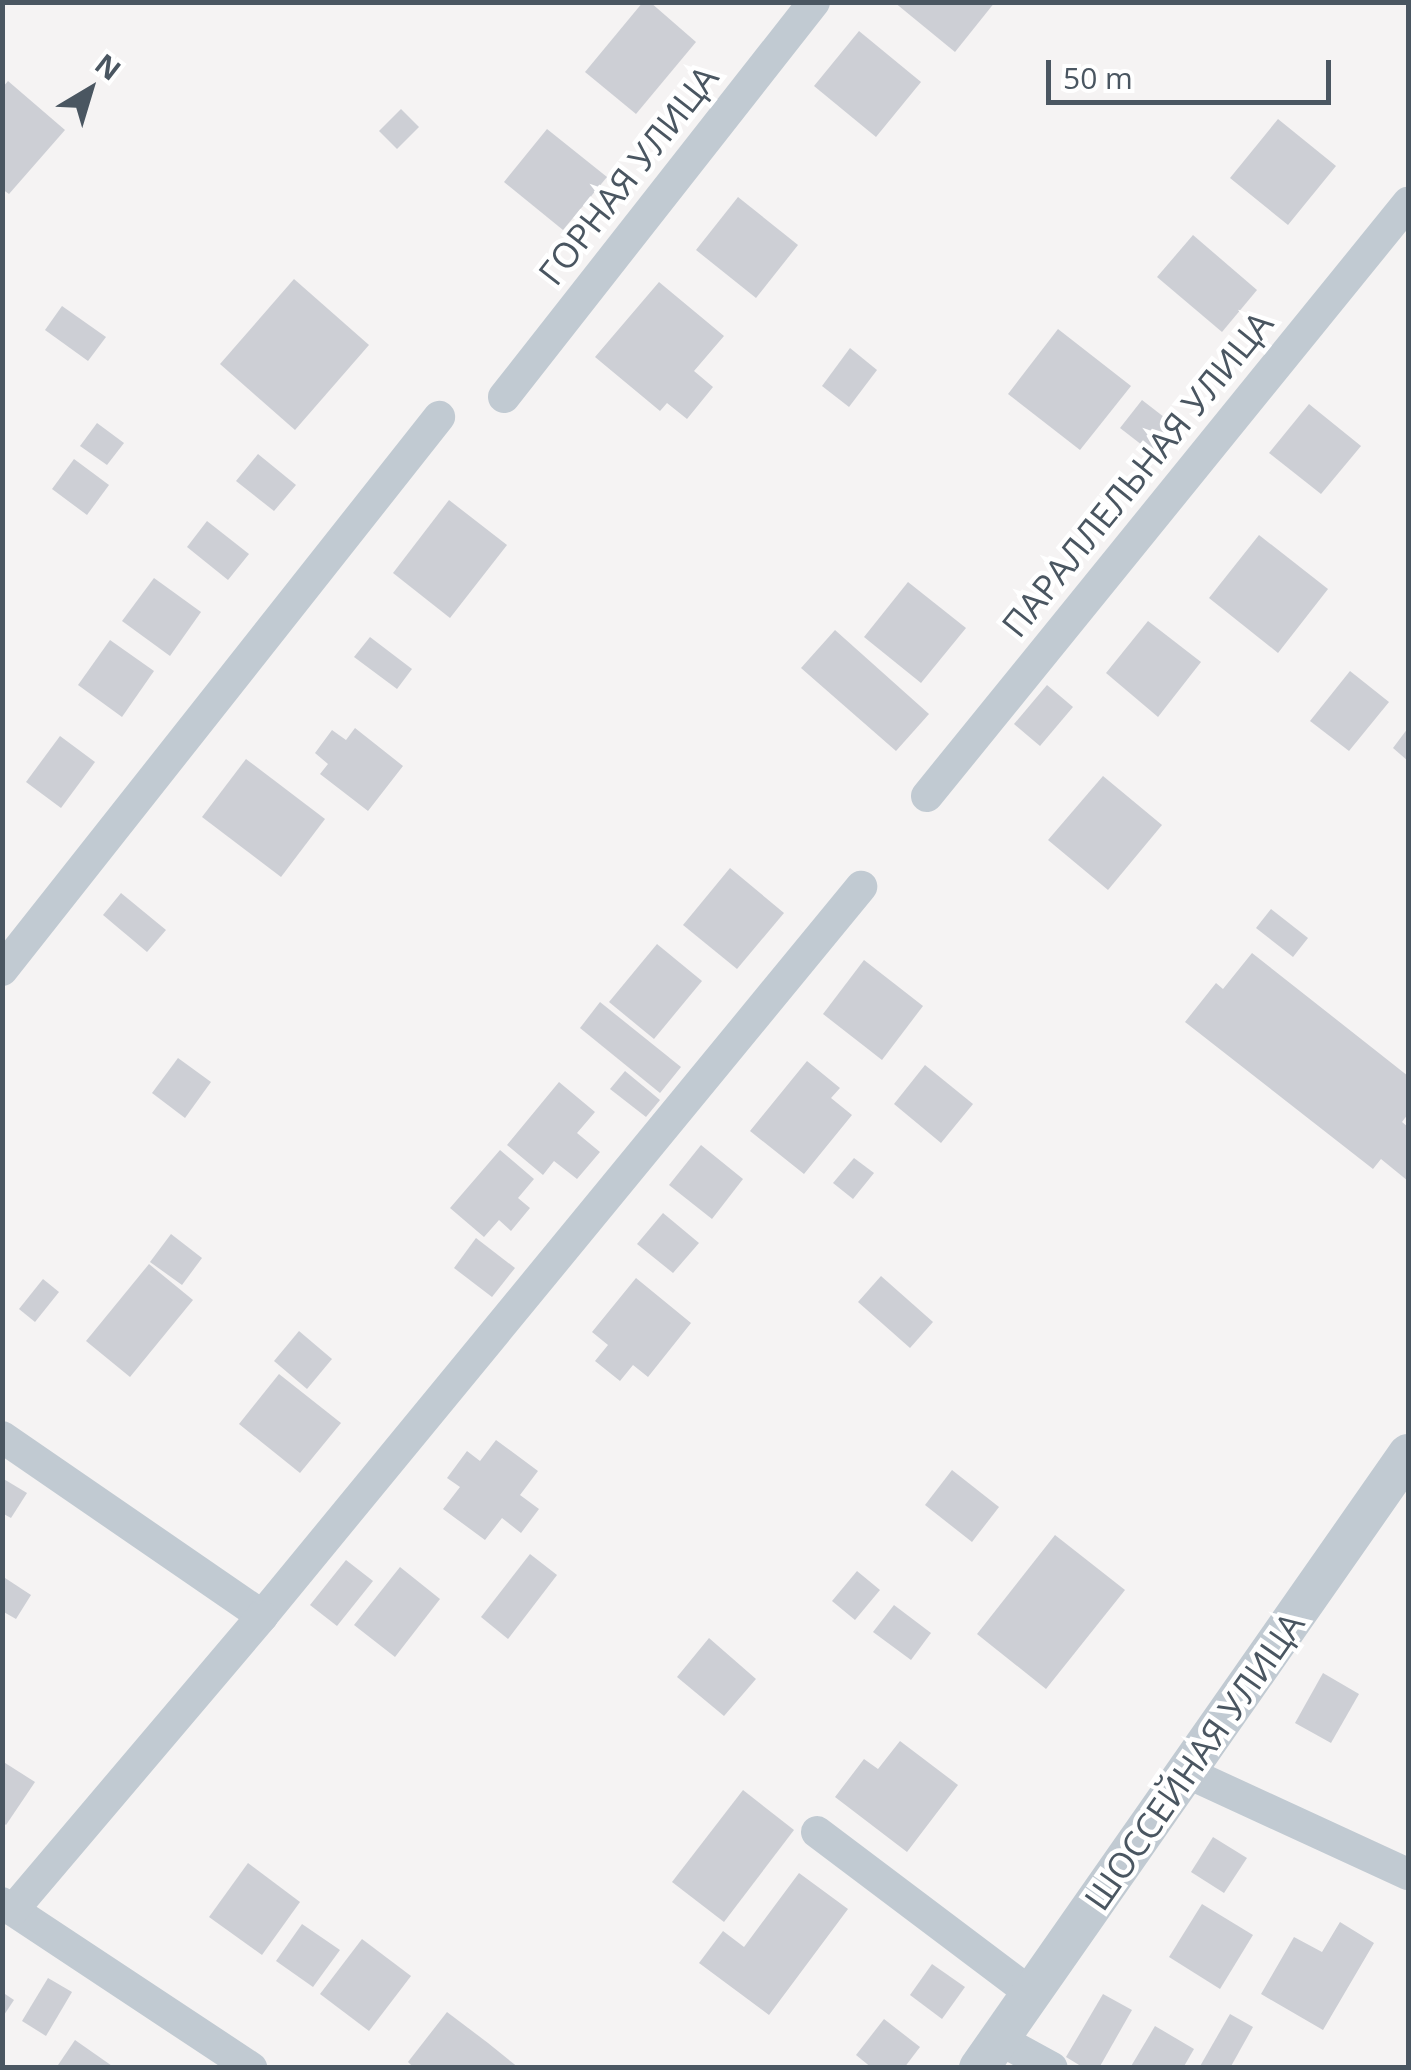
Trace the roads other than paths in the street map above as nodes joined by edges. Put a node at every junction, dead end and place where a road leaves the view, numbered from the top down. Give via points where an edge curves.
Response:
1 (814, 2) edge
2 (1408, 202) edge
3 (504, 398) dead end
4 (439, 417) dead end
5 (927, 796) dead end
6 (861, 887) dead end
7 (2, 970) edge
8 (2, 1437) edge
9 (1408, 1454) edge
10 (262, 1616) junction
11 (1186, 1772) junction
12 (817, 1832) dead end
13 (1408, 1874) edge
14 (8, 1906) edge
15 (1031, 1993) junction
16 (989, 2053) edge
17 (251, 2068) edge
18 (1052, 2068) edge

1 - 3 street, ГОРНАЯ УЛИЦА
2 - 5 street, ПАРАЛЛЕЛЬНАЯ УЛИЦА
4 - 7 street
6 - 10 street
8 - 10 street
9 - 11 street, ШОССЕЙНАЯ УЛИЦА
10 - 14 street
11 - 13 street
11 - 15 street, ШОССЕЙНАЯ УЛИЦА
12 - 15 street
14 - 17 street
15 - 16 street, ШОССЕЙНАЯ УЛИЦА
16 - 18 street

